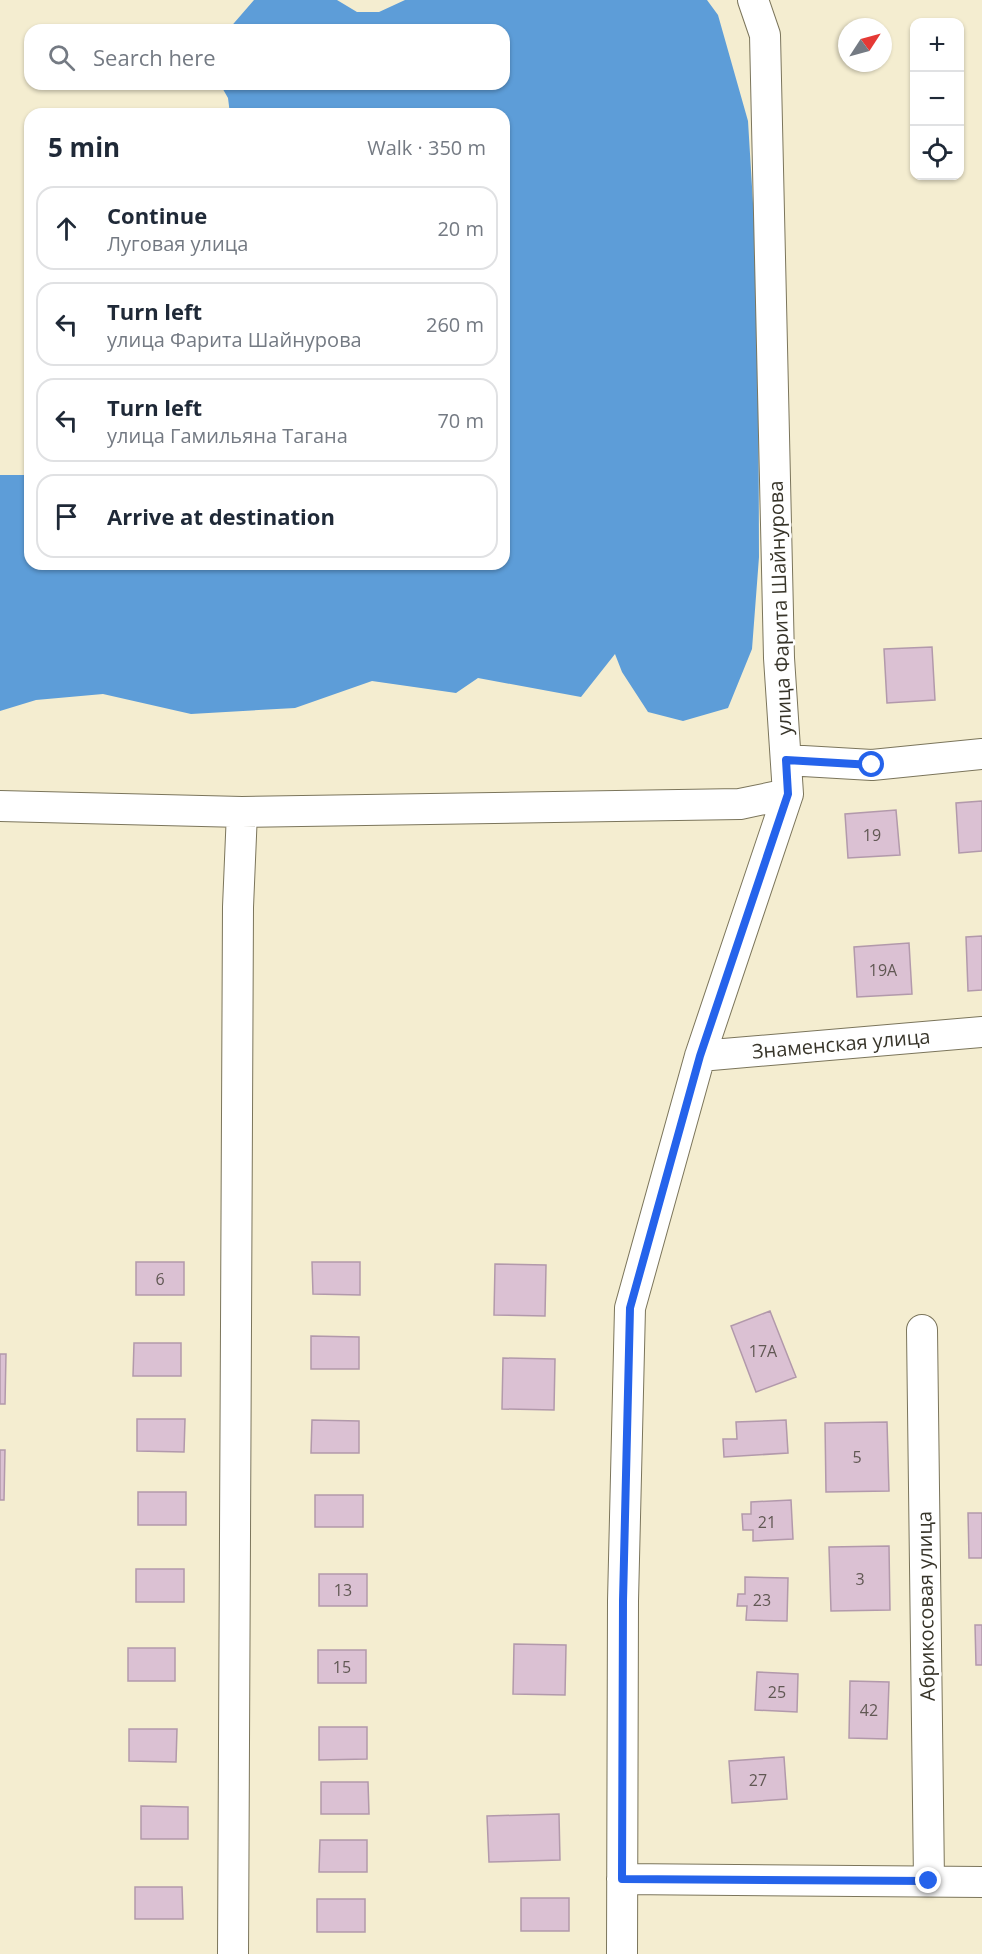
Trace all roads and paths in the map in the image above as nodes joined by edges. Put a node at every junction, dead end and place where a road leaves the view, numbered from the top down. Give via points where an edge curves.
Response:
1 (753, 0) edge
2 (982, 754) edge
3 (786, 760) junction
4 (788, 794) junction
5 (0, 806) edge
6 (242, 812) junction
7 (982, 1032) edge
8 (700, 1056) junction
9 (922, 1330) dead end
10 (622, 1879) junction
11 (929, 1881) junction
12 (982, 1881) edge
13 (233, 1954) edge
14 (622, 1954) edge

1 - 3 street, улица Фарита Шайнурова via 765,35 779,658
2 - 3 street via 872,765
3 - 4 street, улица Фарита Шайнурова
4 - 6 street via 740,804
4 - 8 street, улица Фарита Шайнурова
5 - 6 street
6 - 13 street via 238,906
7 - 8 street, Знаменская улица
8 - 10 street, улица Фарита Шайнурова via 630,1308
9 - 11 street, Абрикосовая улица
10 - 11 street
10 - 14 street, улица Фарита Шайнурова
11 - 12 street

